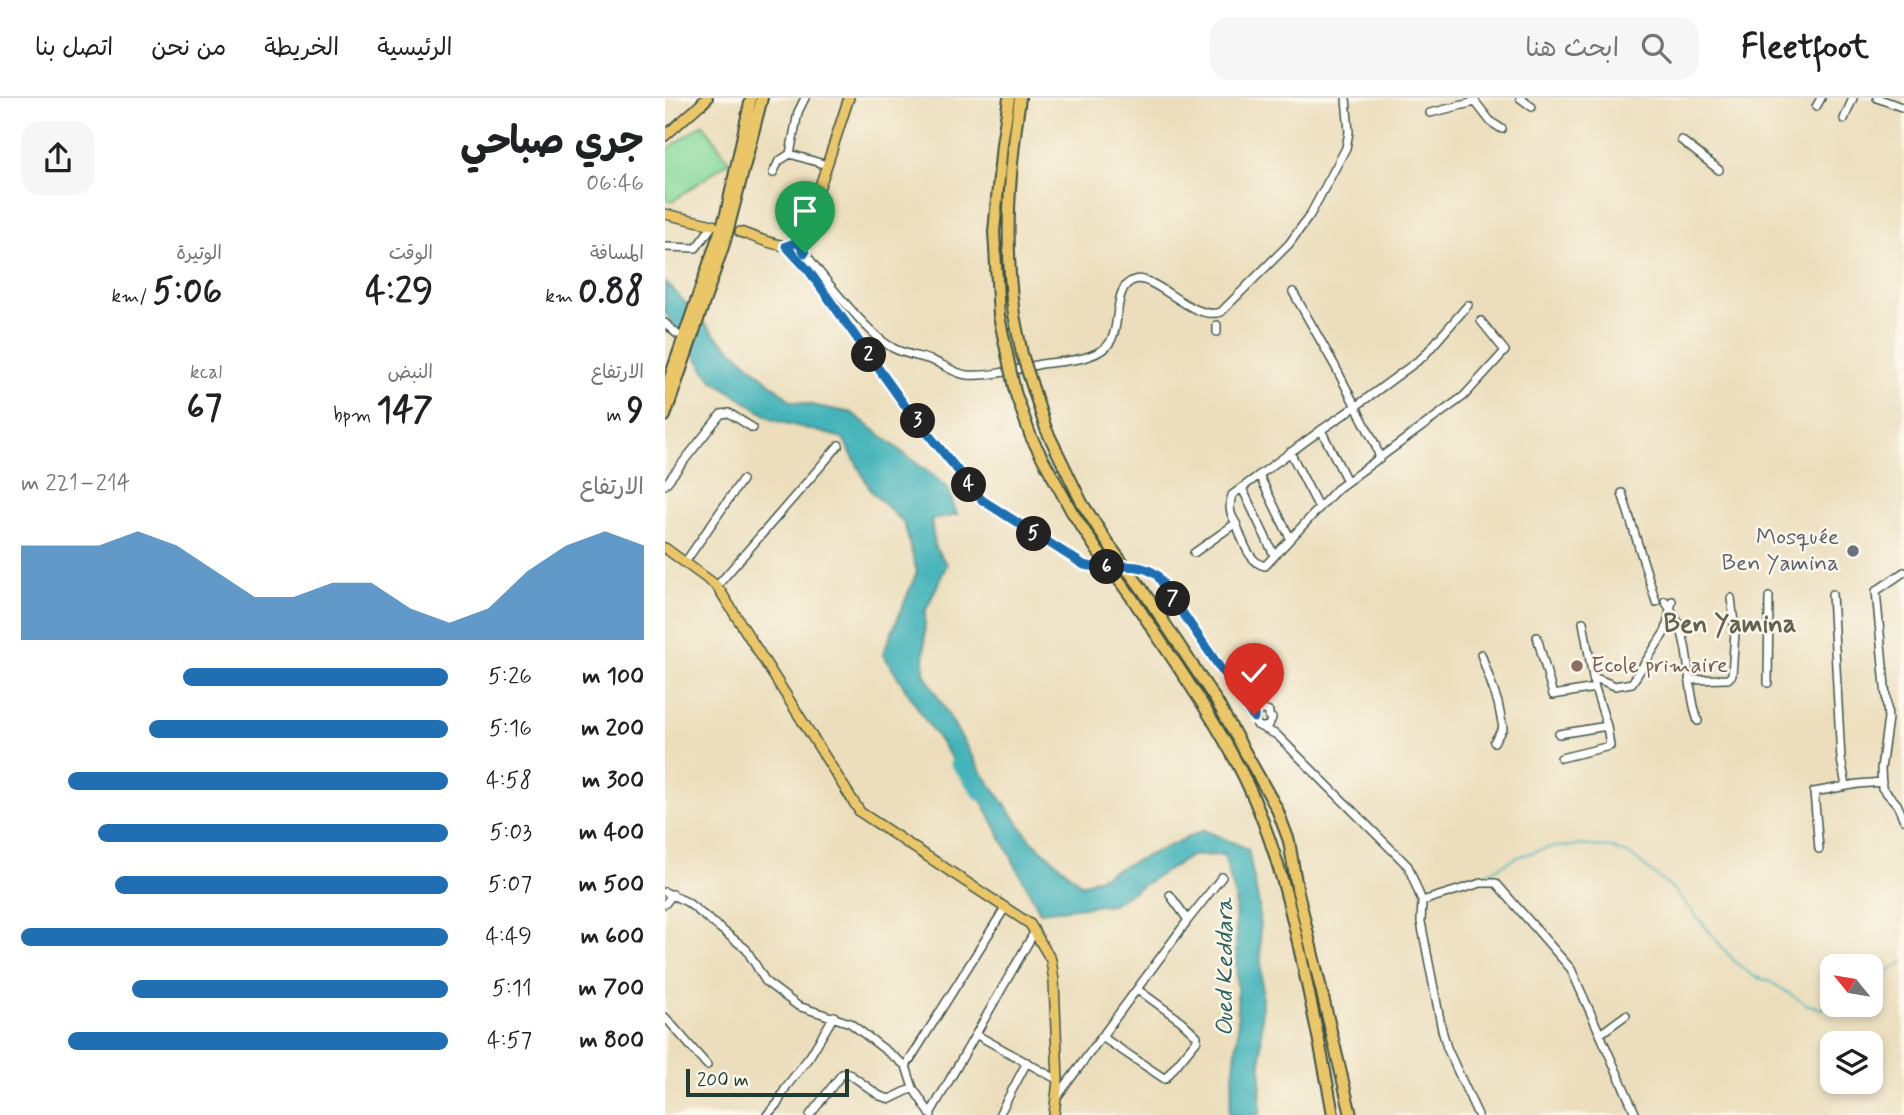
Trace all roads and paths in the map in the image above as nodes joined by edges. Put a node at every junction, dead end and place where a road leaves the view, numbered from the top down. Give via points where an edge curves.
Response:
1 (748, 98) edge
2 (762, 98) edge
3 (805, 98) edge
4 (849, 98) edge
5 (1009, 98) edge
6 (1020, 98) edge
7 (1346, 98) edge
8 (1520, 98) edge
9 (1821, 98) edge
10 (1853, 98) edge
11 (1878, 98) edge
12 (705, 100) edge
13 (1474, 100) edge
14 (1532, 107) dead end
15 (1816, 107) dead end
16 (1904, 108) edge
17 (1430, 113) dead end
18 (1844, 119) dead end
19 (1502, 129) dead end
20 (665, 136) edge
21 (1681, 140) dead end
22 (790, 153) junction
23 (827, 164) junction
24 (1719, 170) dead end
25 (772, 173) dead end
26 (665, 214) edge
27 (713, 225) joint
28 (740, 232) dead end
29 (798, 242) junction
30 (786, 246) junction
31 (665, 247) edge
32 (1293, 292) dead end
33 (702, 294) junction
34 (1468, 305) dead end
35 (1481, 321) dead end
36 (665, 323) edge
37 (677, 334) dead end
38 (683, 353) junction
39 (665, 391) edge
40 (1355, 407) junction
41 (665, 416) edge
42 (753, 428) dead end
43 (1321, 430) junction
44 (839, 445) dead end
45 (1290, 452) junction
46 (1380, 459) junction
47 (1259, 475) junction
48 (742, 480) dead end
49 (1347, 481) junction
50 (665, 485) edge
51 (1242, 488) junction
52 (1622, 493) dead end
53 (1319, 508) junction
54 (1235, 523) junction
55 (1290, 538) junction
56 (665, 548) edge
57 (1194, 553) dead end
58 (1274, 555) junction
59 (686, 561) junction
60 (1904, 572) edge
61 (717, 586) junction
62 (1832, 594) dead end
63 (1769, 597) dead end
64 (1731, 598) dead end
65 (1668, 601) dead end
66 (1656, 602) dead end
67 (1670, 610) junction
68 (1583, 622) dead end
69 (1537, 637) dead end
70 (1481, 654) dead end
71 (1593, 677) junction
72 (1689, 680) junction
73 (1768, 683) dead end
74 (1595, 688) junction
75 (1243, 703) junction
76 (1259, 710) junction
77 (1254, 718) junction
78 (1271, 721) junction
79 (1698, 721) dead end
80 (1607, 726) junction
81 (1264, 727) junction
82 (1559, 734) dead end
83 (1277, 735) junction
84 (1494, 742) dead end
85 (1561, 758) dead end
86 (1882, 782) junction
87 (1846, 786) junction
88 (1904, 820) edge
89 (1819, 849) dead end
90 (1222, 877) dead end
91 (669, 893) edge
92 (1170, 895) dead end
93 (1422, 901) junction
94 (665, 904) edge
95 (1005, 908) junction
96 (1188, 920) junction
97 (1035, 931) junction
98 (1137, 989) junction
99 (1626, 1015) dead end
100 (834, 1016) junction
101 (665, 1017) edge
102 (1600, 1034) junction
103 (977, 1035) junction
104 (1102, 1037) junction
105 (1027, 1062) junction
106 (707, 1065) dead end
107 (906, 1066) junction
108 (1058, 1080) junction
109 (913, 1088) junction
110 (1057, 1097) junction
111 (767, 1115) edge
112 (810, 1115) edge
113 (930, 1115) edge
114 (999, 1115) edge
115 (1055, 1115) edge
116 (1333, 1115) edge
117 (1351, 1115) edge
118 (1478, 1115) edge
119 (1636, 1115) edge

1 - 33 highway via 726,214
2 - 33 highway via 734,212
3 - 22 street
4 - 23 main road
5 - 116 highway, bridge via 993,232 999,316 1014,391 1031,437 1072,512 1206,710 1258,809 1298,941
6 - 117 highway, bridge via 1008,197 1008,271 1021,354 1046,429 1076,492 1217,702 1277,809 1289,841
7 - 29 street via 1346,148 1310,215 1299,233 1221,312 1213,314 1187,305 1141,279 1131,281 1122,292 1110,342 1083,357 967,375 895,350 873,334
8 - 14 street
9 - 15 street
10 - 18 street
11 - 16 street
12 - 20 main road
13 - 17 street
13 - 19 street
21 - 24 street
22 - 23 street
22 - 25 street
23 - 29 main road
26 - 27 main road
27 - 31 street via 696,248
28 - 30 main road
29 - 30 main road
30 - 75 street via 982,500 1084,565 1136,565 1151,570
32 - 40 street
33 - 38 highway
34 - 40 street via 1423,357
35 - 46 street via 1505,351 1464,396
36 - 37 street
38 - 39 highway
38 - 41 highway
40 - 43 street
40 - 46 street
42 - 50 street via 729,413 721,414
43 - 45 street
43 - 49 street
44 - 61 street
45 - 47 street
45 - 53 street
46 - 49 street
47 - 51 street
47 - 55 street
48 - 59 street
49 - 53 street
51 - 54 street via 1232,495 1229,505
51 - 58 street
52 - 66 street
53 - 55 street
54 - 57 street
54 - 58 street via 1258,565 1265,566
55 - 58 street
56 - 59 main road
59 - 61 main road
60 - 86 street via 1876,592 1888,718
61 - 95 main road via 860,812
62 - 87 street
63 - 73 street
64 - 72 street via 1732,675 1728,679
65 - 67 street
67 - 71 street via 1666,630 1632,683 1615,686
67 - 72 street via 1682,634
68 - 71 street
69 - 74 street via 1553,695
70 - 84 street via 1503,728
71 - 74 street
72 - 79 street
74 - 80 street
75 - 76 street
75 - 77 street
76 - 77 street
76 - 78 street via 1269,712
77 - 81 street
78 - 81 street
78 - 83 street
80 - 82 street
80 - 85 street via 1610,746
81 - 83 street
83 - 93 street via 1408,866
86 - 87 street
86 - 88 street
87 - 89 street via 1814,792
90 - 96 street
91 - 94 street
91 - 100 street via 745,949 766,982 798,1006
92 - 96 street
93 - 102 street via 1481,883 1496,883 1571,969
93 - 118 street via 1421,922 1442,1030
95 - 97 main road
95 - 107 street
96 - 98 street
97 - 103 street
97 - 108 main road via 1051,960
98 - 104 street
98 - 104 street via 1181,1021 1197,1040 1165,1079
99 - 102 street
100 - 107 street
100 - 111 street
101 - 106 street
102 - 119 street
103 - 105 street
103 - 113 street
104 - 110 street
105 - 108 street
105 - 114 street
107 - 109 street
108 - 110 main road
109 - 112 street via 890,1099 848,1073 842,1074
109 - 113 street
110 - 115 main road

